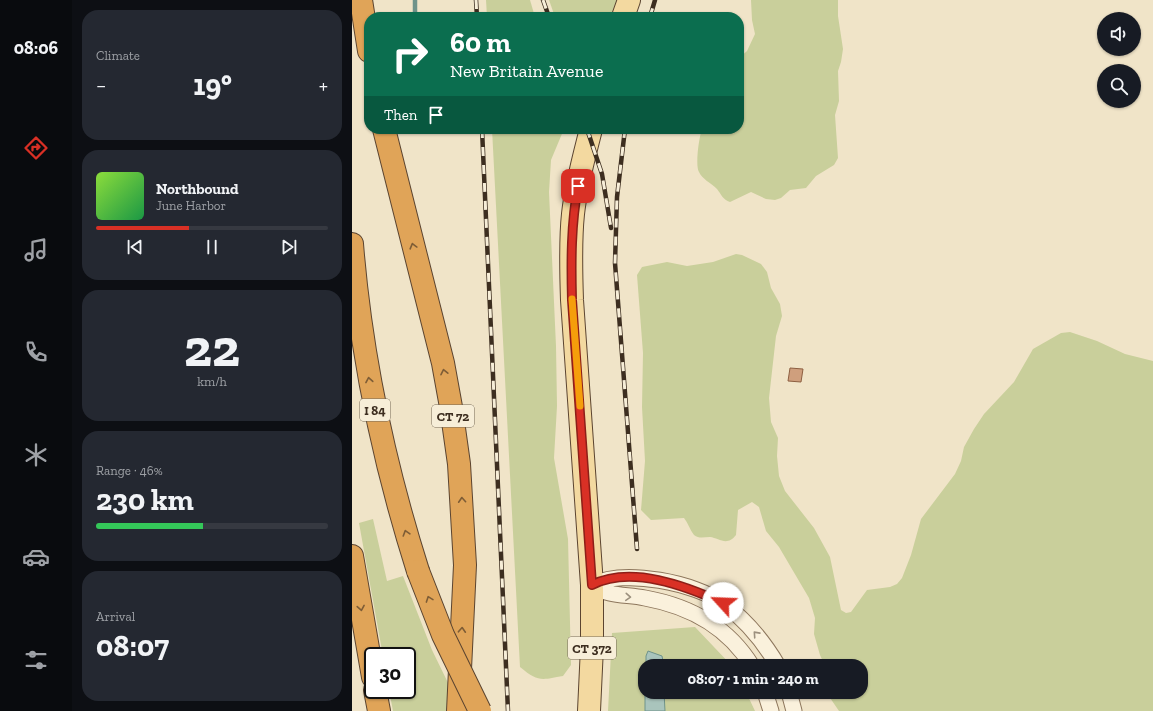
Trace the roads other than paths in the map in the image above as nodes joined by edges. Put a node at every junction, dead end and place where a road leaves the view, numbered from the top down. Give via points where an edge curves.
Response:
1 (361, 0) edge
2 (629, 0) edge
3 (625, 12) edge
4 (364, 19) edge
5 (385, 134) edge
6 (590, 134) edge
7 (352, 244) edge
8 (352, 556) edge
9 (592, 585) junction
10 (368, 647) edge
11 (746, 659) edge
12 (774, 659) edge
13 (377, 699) edge
14 (767, 699) edge
15 (791, 699) edge
16 (379, 711) edge
17 (458, 711) edge
18 (480, 711) edge
19 (588, 711) edge
20 (771, 711) edge
21 (794, 711) edge

1 - 4 highway
2 - 3 main road
17 -> 5 highway, CT 72 via 465,565 459,464 452,407
6 - 9 main road, CT 372 via 573,213 571,253
18 -> 7 highway, I 84, bridge via 443,635 418,571 394,489 372,398 358,308
8 -> 10 highway
9 -> 11 street via 606,593 643,597 690,610 710,622 730,639
12 -> 9 street via 764,643 746,623 723,603 698,592 647,578 621,577 606,579
9 - 19 main road, CT 372
13 - 16 highway
14 - 20 street
15 - 21 street

